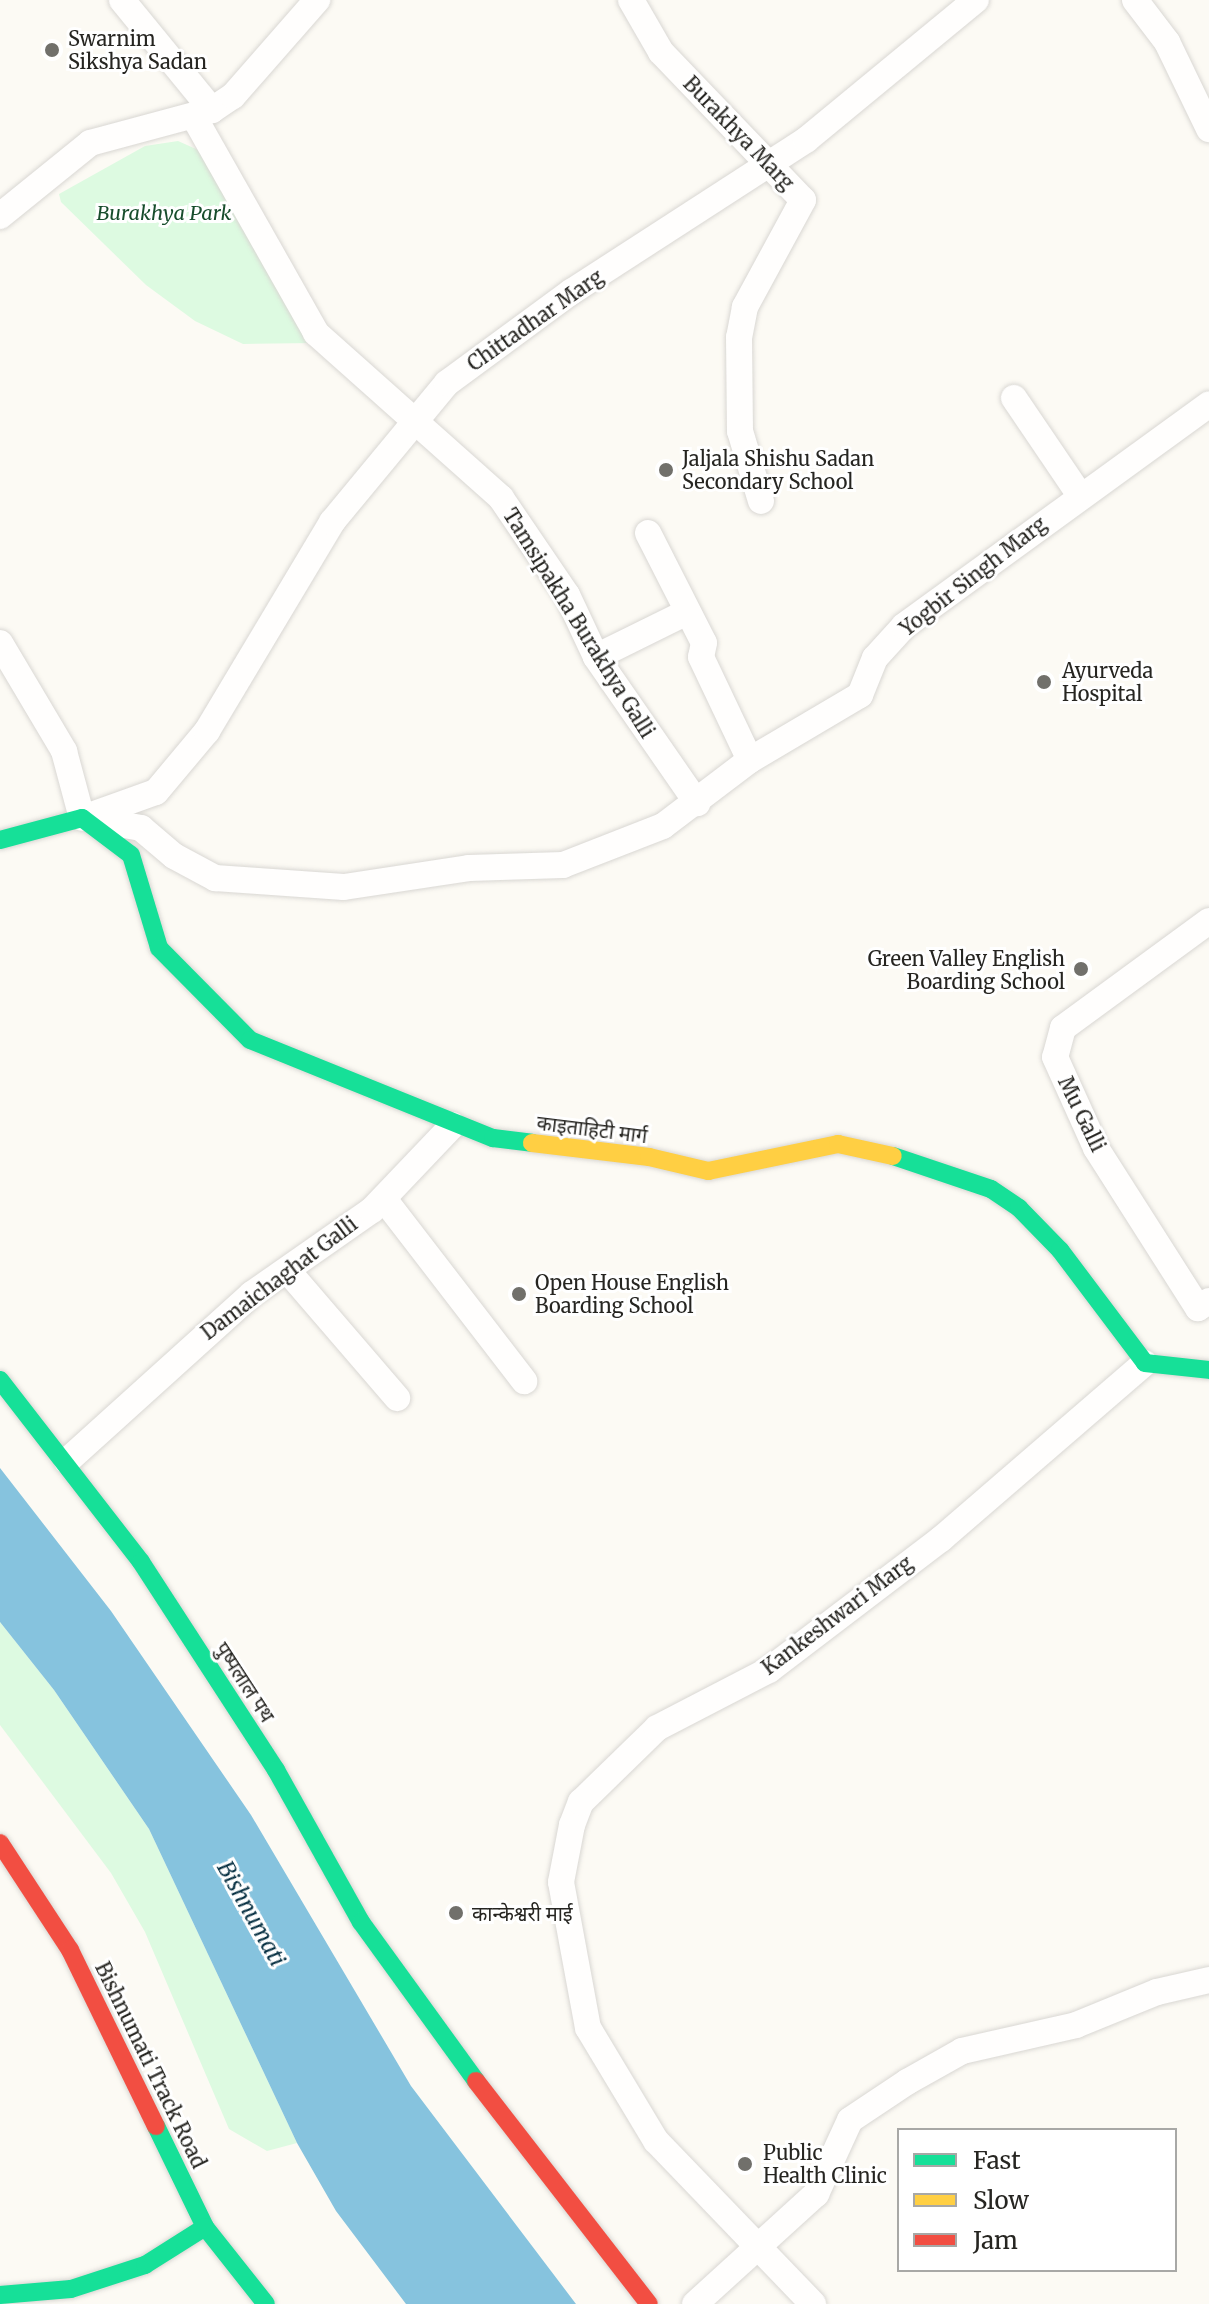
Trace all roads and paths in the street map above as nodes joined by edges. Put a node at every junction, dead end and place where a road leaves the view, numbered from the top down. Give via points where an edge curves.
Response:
1 (122, 0) edge
2 (317, 0) edge
3 (631, 0) edge
4 (976, 0) edge
5 (1135, 0) edge
6 (203, 114) junction
7 (1209, 129) edge
8 (768, 162) junction
9 (0, 216) edge
10 (1014, 398) dead end
11 (1209, 404) edge
12 (414, 420) junction
13 (1079, 494) junction
14 (761, 501) dead end
15 (648, 533) dead end
16 (687, 612) junction
17 (0, 643) edge
18 (596, 657) junction
19 (750, 760) junction
20 (697, 803) junction
21 (82, 818) junction
22 (0, 840) edge
23 (1209, 921) edge
24 (453, 1125) junction
25 (384, 1199) junction
26 (287, 1270) junction
27 (1204, 1305) edge
28 (1145, 1363) junction
29 (1209, 1370) edge
30 (0, 1380) edge
31 (524, 1381) dead end
32 (397, 1398) dead end
33 (67, 1461) junction
34 (0, 1843) edge
35 (1209, 1980) edge
36 (205, 2227) junction
37 (757, 2248) junction
38 (0, 2295) edge
39 (266, 2304) edge
40 (649, 2304) edge
41 (695, 2304) edge
42 (813, 2304) edge

1 - 6 street, Tamsipakha Burakhya Galli
2 - 6 street via 233,96
3 - 8 street, Burakhya Marg via 661,52
4 - 8 street, Chittadhar Marg via 806,140
5 - 7 street via 1167,42
6 - 9 street via 90,143
6 - 12 street, Tamsipakha Burakhya Galli via 316,333
8 - 12 street, Chittadhar Marg via 482,353
8 - 14 street, Burakhya Marg via 803,200 745,307 739,337 740,431
10 - 13 street
11 - 13 street, Yogbir Singh Marg
12 - 18 street, Tamsipakha Burakhya Galli via 501,498 567,595
12 - 21 street, Chittadhar Marg via 332,522 207,731 156,792
13 - 19 street, Yogbir Singh Marg via 904,626 875,658 860,695
15 - 16 street
16 - 18 street
16 - 19 street via 704,643 701,657
17 - 21 street via 64,751
18 - 20 street, Tamsipakha Burakhya Galli
19 - 20 street, Yogbir Singh Marg
20 - 21 street, Yogbir Singh Marg via 663,826 563,865 469,868 344,887 215,878 174,856 141,828
21 - 22 street
21 - 24 street, काइताहिटी मार्ग via 131,855 159,948 250,1040
23 - 27 street, Mu Galli via 1063,1028 1055,1057 1096,1148
24 - 25 street, Damaichaghat Galli
24 - 28 street, काइताहिटी मार्ग via 493,1138 649,1157 708,1171 838,1144 917,1162 991,1189 1019,1208 1060,1250
25 - 26 street, Damaichaghat Galli
25 - 31 street
26 - 32 street
26 - 33 street, Damaichaghat Galli via 188,1347
28 - 29 street
28 - 37 street, Kankeshwari Marg via 941,1539 769,1670 657,1728 581,1802 561,1882 588,2028 656,2141
30 - 33 street, पुष्पलाल पथ
33 - 40 street, पुष्पलाल पथ via 141,1562 276,1770 361,1922 431,2022
34 - 36 street, Bishnumati Track Road via 70,1950
35 - 37 street via 1157,1992 1076,2025 962,2051 907,2082 850,2120 816,2194
36 - 38 street via 145,2265 71,2289
36 - 39 street, Bishnumati Track Road
37 - 41 street
37 - 42 street, Kankeshwari Marg

